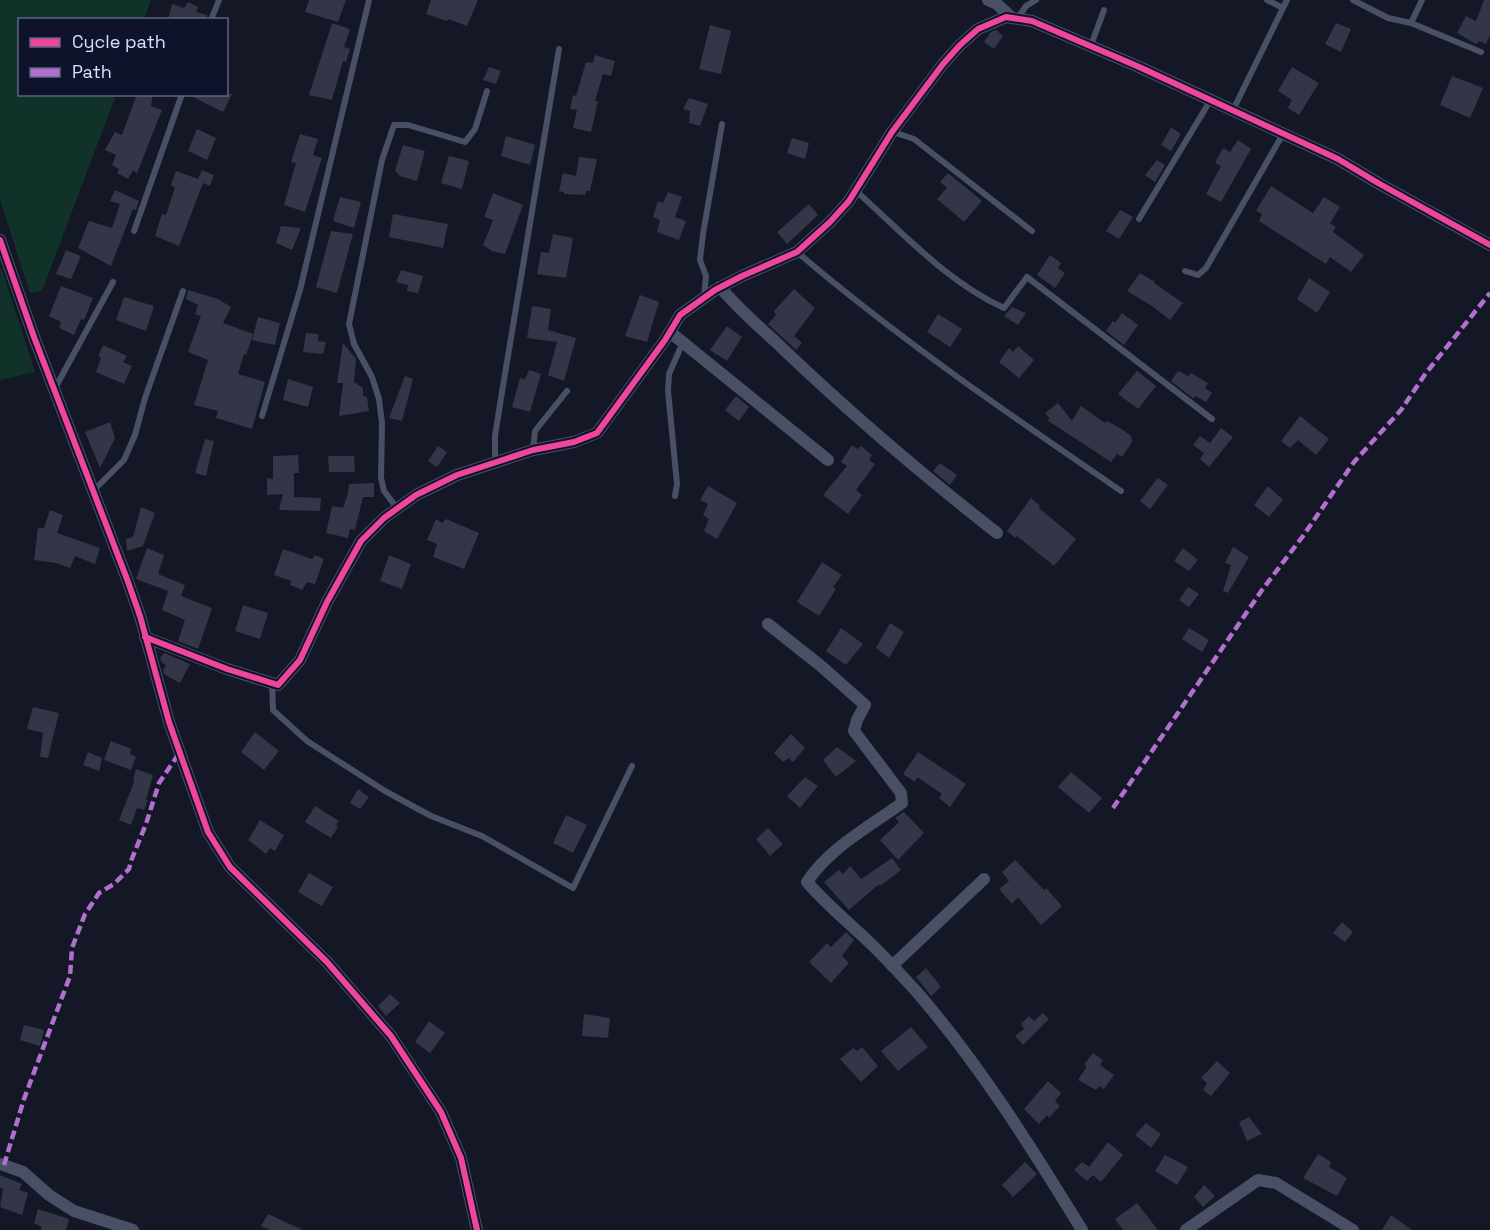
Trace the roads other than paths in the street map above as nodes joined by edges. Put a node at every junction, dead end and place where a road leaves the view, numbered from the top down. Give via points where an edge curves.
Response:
1 (219, 0) edge
2 (369, 0) edge
3 (988, 0) edge
4 (1036, 0) edge
5 (1267, 0) edge
6 (1287, 0) edge
7 (1353, 0) edge
8 (1422, 0) edge
9 (1283, 8) junction
10 (1104, 10) dead end
11 (213, 18) edge
12 (1015, 18) junction
13 (1412, 23) junction
14 (1090, 46) junction
15 (559, 49) dead end
16 (1481, 52) dead end
17 (487, 91) dead end
18 (181, 96) edge
19 (1210, 101) junction
20 (1233, 111) junction
21 (722, 124) dead end
22 (892, 132) junction
23 (1284, 134) junction
24 (855, 191) junction
25 (1139, 219) dead end
26 (135, 231) dead end
27 (1032, 231) dead end
28 (0, 240) edge
29 (1490, 245) edge
30 (797, 252) junction
31 (1185, 271) dead end
32 (112, 282) dead end
33 (720, 287) junction
34 (183, 291) dead end
35 (704, 297) junction
36 (670, 332) junction
37 (683, 342) junction
38 (54, 391) junction
39 (567, 391) dead end
40 (262, 416) dead end
41 (1212, 419) dead end
42 (533, 450) junction
43 (828, 460) dead end
44 (495, 462) junction
45 (94, 490) junction
46 (1121, 491) dead end
47 (675, 496) dead end
48 (397, 508) junction
49 (997, 533) dead end
50 (768, 624) dead end
51 (145, 637) junction
52 (272, 683) junction
53 (632, 766) dead end
54 (984, 879) dead end
55 (892, 966) junction
56 (0, 1164) edge
57 (133, 1230) edge
58 (477, 1230) edge
59 (1082, 1230) edge
60 (1186, 1230) edge
61 (1353, 1230) edge

1 - 11 lane
2 - 40 lane via 300,290
3 - 12 street
4 - 12 lane
5 - 9 lane
6 - 9 lane
7 - 13 lane via 1388,18
8 - 13 lane
9 - 20 lane
10 - 14 lane
12 - 14 street via 1032,21
12 - 22 street via 1006,17 978,29 960,45
13 - 16 lane
14 - 19 street
15 - 44 lane via 495,436
17 - 48 lane via 475,129 465,142 408,125 394,125 382,160 349,324 379,399 381,478 384,491
18 - 26 lane
19 - 20 street
19 - 25 lane
20 - 23 street
21 - 35 lane via 700,260 706,276
22 - 24 street
22 - 27 lane via 914,139
23 - 29 street via 1338,159
23 - 31 lane via 1206,268 1198,275
24 - 30 street via 830,222
24 - 41 lane via 968,287 1004,308 1027,278
28 - 38 street
30 - 33 street
30 - 46 lane via 940,364
32 - 38 lane
33 - 35 street
33 - 49 street via 737,308 808,373
34 - 45 lane via 124,460
35 - 36 street via 680,315
36 - 37 street
36 - 42 street via 597,433
37 - 43 street
37 - 47 lane via 669,374 668,391
38 - 45 street
39 - 42 lane via 535,431
42 - 44 street
44 - 48 street via 456,475
45 - 51 street
48 - 52 street via 361,541 300,660 279,685
50 - 55 street via 865,705 854,731 901,793 902,803 817,867 807,882
51 - 52 street
51 - 58 street via 169,722 208,832 230,867 327,962 391,1036 445,1121 461,1158
52 - 53 lane via 273,710 307,741 385,791 431,816 482,836 573,888
54 - 55 street
55 - 59 street via 969,1056
56 - 57 street via 22,1172 74,1211
60 - 61 street via 1258,1180 1276,1183

